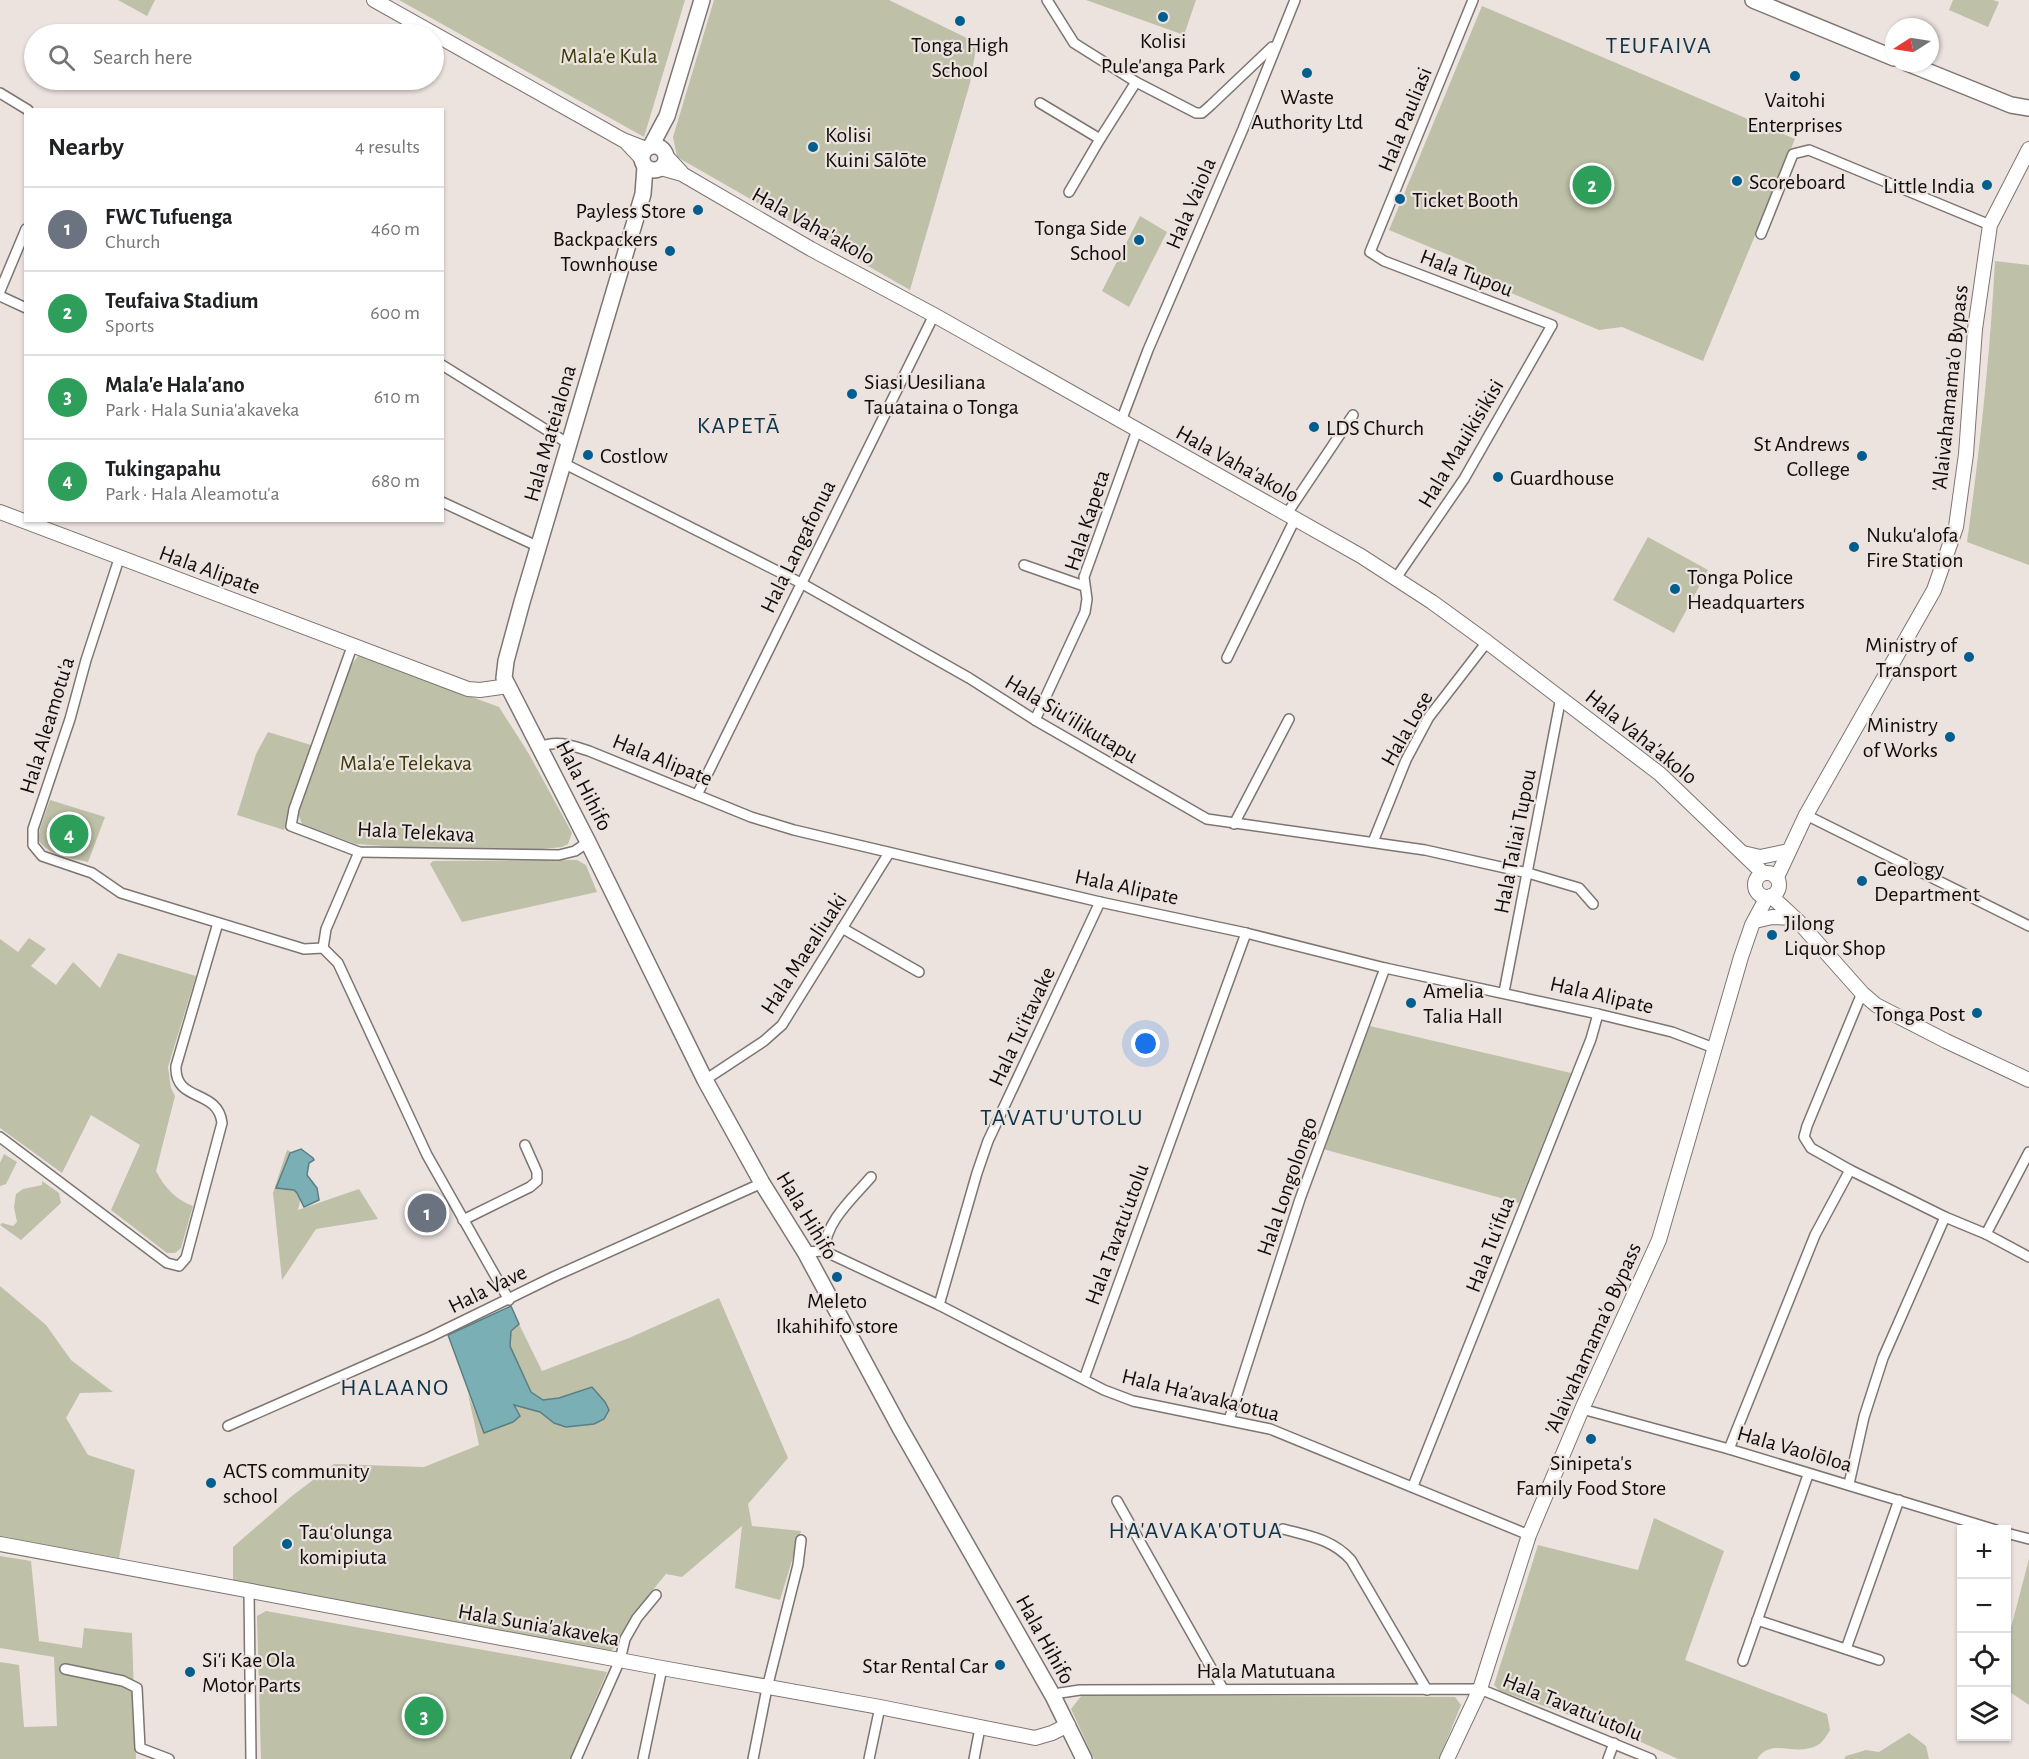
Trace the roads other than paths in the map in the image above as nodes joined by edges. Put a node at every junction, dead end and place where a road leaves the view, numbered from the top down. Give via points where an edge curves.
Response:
1 (374, 0) edge
2 (702, 0) edge
3 (1047, 0) edge
4 (1295, 0) edge
5 (1473, 0) edge
6 (1753, 0) edge
7 (417, 24) edge
8 (444, 39) edge
9 (1276, 44) junction
10 (1885, 54) edge
11 (1928, 72) edge
12 (1136, 82) junction
13 (0, 93) edge
14 (1040, 103) dead end
15 (2011, 105) junction
16 (25, 108) edge
17 (2029, 108) edge
18 (2029, 118) edge
19 (1100, 138) junction
20 (2028, 153) edge
21 (654, 158) junction
22 (1069, 192) dead end
23 (1990, 225) junction
24 (24, 234) edge
25 (1761, 234) dead end
26 (1370, 252) joint
27 (0, 291) edge
28 (0, 296) edge
29 (24, 307) edge
30 (934, 315) junction
31 (1552, 325) joint
32 (444, 366) edge
33 (1353, 415) dead end
34 (1121, 421) junction
35 (1137, 430) junction
36 (569, 444) junction
37 (563, 463) junction
38 (444, 503) edge
39 (0, 512) edge
40 (1290, 517) junction
41 (24, 521) edge
42 (25, 522) edge
43 (539, 547) junction
44 (119, 559) junction
45 (1024, 565) dead end
46 (1396, 578) junction
47 (801, 583) junction
48 (1084, 586) junction
49 (1487, 642) junction
50 (353, 644) junction
51 (1227, 658) dead end
52 (508, 686) junction
53 (1561, 697) junction
54 (1289, 719) dead end
55 (1035, 720) junction
56 (540, 747) junction
57 (697, 795) junction
58 (1806, 815) junction
59 (1234, 824) junction
60 (588, 842) junction
61 (1373, 842) junction
62 (1737, 848) junction
63 (1788, 848) junction
64 (359, 852) junction
65 (889, 853) junction
66 (1528, 873) junction
67 (1767, 885) junction
68 (1100, 902) junction
69 (1593, 904) dead end
70 (1796, 919) junction
71 (218, 923) junction
72 (1753, 923) junction
73 (2029, 926) edge
74 (843, 928) junction
75 (1246, 933) junction
76 (323, 948) junction
77 (1385, 968) junction
78 (919, 972) dead end
79 (1504, 992) junction
80 (1862, 993) junction
81 (1598, 1014) junction
82 (1714, 1048) junction
83 (705, 1080) junction
84 (2029, 1080) edge
85 (0, 1137) edge
86 (525, 1145) dead end
87 (2029, 1152) edge
88 (1850, 1170) junction
89 (871, 1177) dead end
90 (762, 1183) junction
91 (1945, 1217) junction
92 (463, 1220) junction
93 (1986, 1234) junction
94 (824, 1251) junction
95 (806, 1252) junction
96 (2029, 1257) edge
97 (509, 1300) junction
98 (939, 1305) junction
99 (1084, 1379) junction
100 (1582, 1410) junction
101 (1229, 1419) junction
102 (228, 1426) dead end
103 (1729, 1449) junction
104 (1808, 1474) junction
105 (1849, 1484) junction
106 (1413, 1486) junction
107 (1899, 1500) junction
108 (1117, 1501) dead end
109 (1980, 1525) edge
110 (1283, 1529) dead end
111 (1529, 1534) junction
112 (2011, 1534) edge
113 (2029, 1539) edge
114 (801, 1540) dead end
115 (0, 1544) edge
116 (249, 1592) junction
117 (656, 1594) dead end
118 (1757, 1620) junction
119 (1846, 1649) junction
120 (620, 1660) junction
121 (1879, 1660) dead end
122 (1743, 1661) dead end
123 (662, 1668) junction
124 (65, 1669) dead end
125 (767, 1688) junction
126 (1223, 1689) junction
127 (1480, 1689) junction
128 (1427, 1690) junction
129 (1053, 1696) junction
130 (880, 1707) junction
131 (1068, 1725) junction
132 (980, 1728) junction
133 (1614, 1743) junction
134 (170, 1759) edge
135 (251, 1759) edge
136 (576, 1759) edge
137 (644, 1759) edge
138 (753, 1759) edge
139 (869, 1759) edge
140 (974, 1759) edge
141 (1084, 1759) edge
142 (1447, 1759) edge
143 (1608, 1759) edge
144 (1651, 1759) edge

1 - 7 main road, Hala Vaha'akolo
2 - 21 main road, Hala Mateialona
3 - 12 street via 1074,43
4 - 9 street, Hala Vaiola
5 - 26 street, Hala Pauliasi
6 - 10 main road
8 - 21 main road, Hala Vaha'akolo
9 - 12 street via 1202,112 1187,110
9 - 34 street, Hala Vaiola
11 - 15 main road
12 - 19 street
13 - 16 street
14 - 19 street
15 - 17 main road
15 - 18 main road
19 - 22 street
20 - 23 main road, 'Alaivahamama'o Bypass
21 - 30 main road, Hala Vaha'akolo
21 - 36 main road, Hala Mateialona
23 - 25 street via 1809,150 1793,154
23 - 58 main road, 'Alaivahamama'o Bypass via 1975,329 1956,527 1934,590
24 - 27 street
26 - 31 street, Hala Tupou via 1384,261
28 - 29 street
30 - 34 main road, Hala Vaha'akolo
30 - 47 street, Hala Langafonua
31 - 46 street, Hala Mauikisikisi via 1464,479
32 - 36 street
33 - 40 street
34 - 35 main road, Hala Vaha'akolo
35 - 40 main road, Hala Vaha'akolo
35 - 48 street, Hala Kapeta
36 - 37 main road, Hala Mateialona
37 - 43 main road, Hala Mateialona
37 - 47 street, Hala Siu'ilikutapu
38 - 43 street
39 - 41 main road, Hala Alipate
40 - 46 main road, Hala Vaha'akolo
40 - 51 street
42 - 44 main road, Hala Alipate
43 - 52 main road, Hala Mateialona via 506,661 504,678
44 - 50 main road, Hala Alipate
44 - 71 street, Hala Aleamotu'a via 33,829 33,845 42,856 92,873 121,893
45 - 48 street
46 - 49 main road, Hala Vaha'akolo
47 - 55 street, Hala Siu'ilikutapu
47 - 57 street, Hala Langafonua
48 - 55 street, Hala Kapeta via 1084,612
49 - 53 main road, Hala Vaha'akolo
49 - 61 street, Hala Lose via 1429,717 1406,760
50 - 52 main road, Hala Alipate via 468,689
50 - 64 street, Hala Telekava via 291,825
52 - 56 main road, Hala Hihifo
53 - 62 main road, Hala Vaha'akolo via 1660,774
53 - 66 street, Hala Taliai Tupou
54 - 59 street
55 - 59 street, Hala Siu'ilikutapu via 1195,814
56 - 57 street, Hala Alipate via 562,743 589,751
56 - 60 main road, Hala Hihifo
57 - 65 street, Hala Alipate via 794,830
58 - 63 main road, 'Alaivahamama'o Bypass
58 - 73 street
59 - 61 street, Hala Siu'ilikutapu
60 - 64 street, Hala Telekava via 576,851 560,855
60 - 83 main road, Hala Hihifo
61 - 66 street, Hala Siu'ilikutapu
62 - 63 main road via 1760,857
62 - 67 main road, Hala Vaha'akolo
63 - 67 main road, 'Alaivahamama'o Bypass
64 - 76 street via 326,929
65 - 68 street, Hala Alipate
65 - 74 street, Hala Maealiuaki
66 - 69 street, Hala Siu'ilikutapu via 1579,888
66 - 79 street, Hala Taliai Tupou
67 - 70 main road, Hala Vaha'akolo
67 - 72 main road, 'Alaivahamama'o Bypass
68 - 75 street, Hala Alipate
68 - 98 street, Hala Tu'itavake via 988,1142
70 - 72 main road via 1772,917
70 - 80 main road, Hala Vaha'akolo
71 - 76 street, Hala Aleamotu'a via 304,949
71 - 85 street via 176,1074 188,1092 217,1106 222,1123 186,1258 179,1266 167,1263
72 - 82 main road, 'Alaivahamama'o Bypass
74 - 78 street
74 - 83 street, Hala Maealiuaki via 782,1025
75 - 77 street, Hala Alipate
75 - 99 street, Hala Tavatu'utolu
76 - 92 street via 338,963 427,1155
77 - 79 street, Hala Alipate
77 - 101 street, Hala Longolongo via 1300,1199
79 - 81 street, Hala Alipate
80 - 84 main road, Hala Vaha'akolo via 1899,1018
80 - 88 street via 1804,1137 1811,1148
81 - 82 street, Hala Alipate via 1672,1032
81 - 106 street, Hala Tu'ifua via 1592,1039
82 - 100 main road, 'Alaivahamama'o Bypass via 1659,1240
83 - 90 main road, Hala Hihifo
86 - 92 street via 537,1181
87 - 93 street
88 - 91 street
88 - 103 street via 1815,1235
89 - 94 street via 836,1217 825,1238
90 - 95 main road, Hala Hihifo
90 - 97 street, Hala Vave
91 - 93 street
91 - 105 street via 1883,1358
92 - 97 street
93 - 96 street
94 - 95 street, Hala Ha'avaka'otua
94 - 98 street, Hala Ha'avaka'otua
95 - 129 main road, Hala Hihifo via 900,1428
97 - 102 street, Hala Vave
98 - 99 street, Hala Ha'avaka'otua
99 - 101 street, Hala Ha'avaka'otua via 1133,1401
100 - 103 street, Hala Vaolōloa
100 - 111 main road, 'Alaivahamama'o Bypass
101 - 106 street, Hala Ha'avaka'otua via 1270,1429
103 - 104 street, Hala Vaolōloa
104 - 105 street, Hala Vaolōloa
104 - 118 street
105 - 107 street, Hala Vaolōloa
106 - 111 street, Hala Ha'avaka'otua
107 - 109 street, Hala Vaolōloa
107 - 119 street
108 - 126 street
110 - 128 street via 1340,1548 1351,1560
111 - 127 main road, 'Alaivahamama'o Bypass
112 - 113 street
114 - 125 street
115 - 116 main road, Hala Sunia'akaveka
116 - 120 main road, Hala Sunia'akaveka
116 - 135 street
117 - 120 street via 625,1639
118 - 119 street
118 - 122 street
119 - 121 street
120 - 123 main road, Hala Sunia'akaveka
120 - 136 street
123 - 125 main road, Hala Sunia'akaveka
123 - 137 street
124 - 134 street via 123,1681 137,1688 140,1748
125 - 130 main road, Hala Sunia'akaveka
125 - 138 street
126 - 128 street, Hala Matutuana
126 - 129 street, Hala Matutuana via 1080,1690
127 - 128 street, Hala Matutuana
127 - 133 street, Hala Tavatu'utolu
127 - 142 main road, 'Alaivahamama'o Bypass
129 - 131 main road, Hala Hihifo
130 - 132 main road, Hala Sunia'akaveka
130 - 139 street
131 - 132 main road, Hala Sunia'akaveka via 1035,1738
131 - 141 main road, Hala Hihifo
132 - 140 street
133 - 143 street
133 - 144 street, Hala Tavatu'utolu

